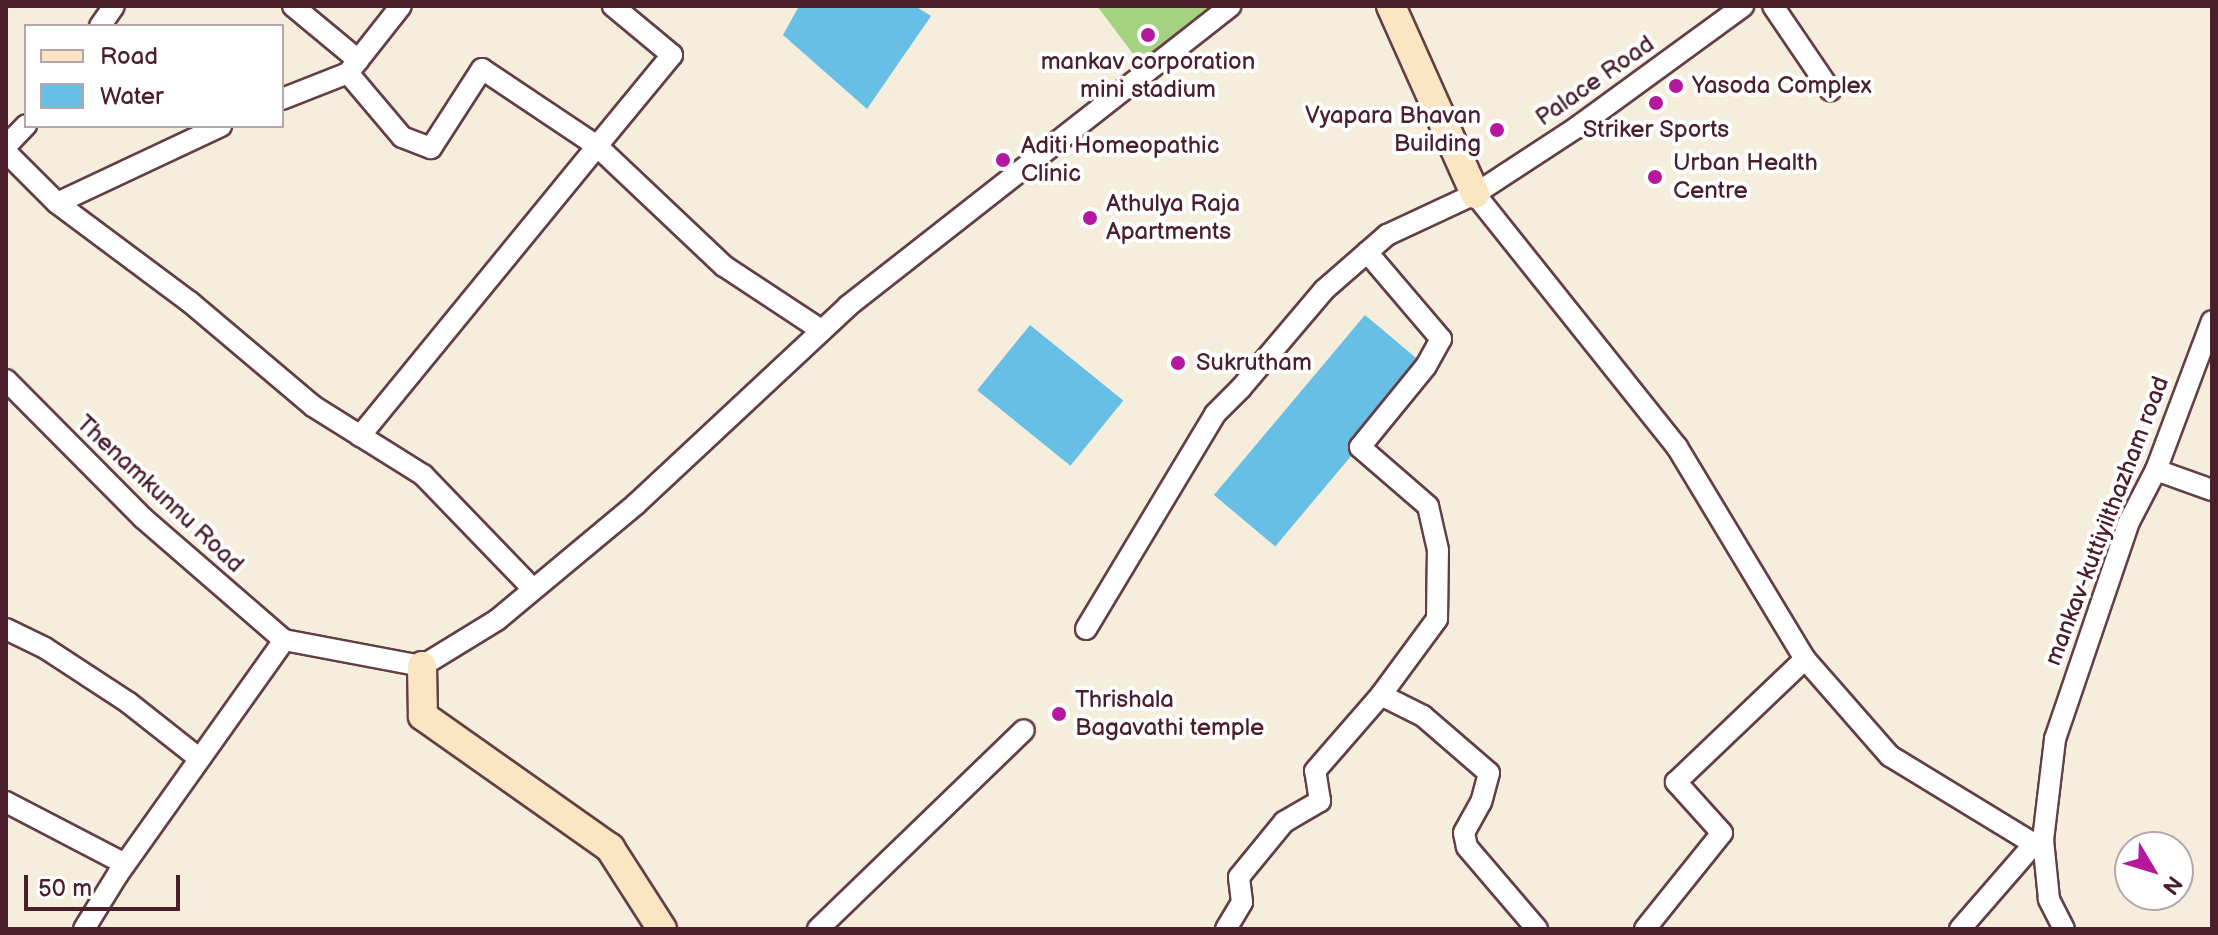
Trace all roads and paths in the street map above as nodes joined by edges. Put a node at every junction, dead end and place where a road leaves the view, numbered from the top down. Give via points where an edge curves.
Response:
1 (114, 6) edge
2 (293, 6) edge
3 (401, 6) edge
4 (613, 6) edge
5 (1230, 6) edge
6 (1391, 6) edge
7 (1743, 6) edge
8 (1773, 6) edge
9 (101, 24) edge
10 (353, 67) junction
11 (1830, 90) dead end
12 (284, 98) edge
13 (24, 127) edge
14 (217, 128) edge
15 (6, 146) edge
16 (597, 146) junction
17 (6, 152) edge
18 (1475, 194) junction
19 (57, 203) junction
20 (1367, 252) junction
21 (2212, 321) edge
22 (821, 330) junction
23 (6, 380) edge
24 (360, 436) junction
25 (2156, 470) junction
26 (2212, 490) edge
27 (533, 589) junction
28 (6, 629) edge
29 (1086, 629) dead end
30 (284, 640) junction
31 (1805, 659) junction
32 (422, 666) junction
33 (1381, 695) junction
34 (1024, 730) dead end
35 (200, 759) junction
36 (6, 802) edge
37 (2038, 842) junction
38 (125, 864) junction
39 (84, 929) edge
40 (662, 929) edge
41 (818, 929) edge
42 (1226, 929) edge
43 (1537, 929) edge
44 (1645, 929) edge
45 (1960, 929) edge
46 (2064, 929) edge

1 - 9 street
2 - 10 street
3 - 10 street
4 - 16 street via 672,55
5 - 22 street
6 - 18 street
7 - 18 street, Palace Road
8 - 11 street
10 - 12 street
10 - 16 street via 402,137 431,148 482,69
13 - 15 street
14 - 19 street
16 - 22 street via 724,266
16 - 24 street
17 - 19 street
18 - 20 street, Palace Road via 1387,235
18 - 31 street via 1677,447
19 - 24 street via 190,302 313,406
20 - 29 street, Palace Road via 1324,290 1215,414
20 - 33 street via 1441,339 1426,366 1360,447 1428,506 1438,550 1437,619
21 - 25 street, mankav-kuttiyilthazham road
22 - 27 street via 636,504
23 - 30 street, Thenamkunnu Road via 143,518
24 - 27 street via 423,475
25 - 26 street
25 - 37 street, mankav-kuttiyilthazham road via 2129,522 2055,739
27 - 32 street via 497,620
28 - 35 street via 117,695
30 - 32 street
30 - 35 street
31 - 37 street via 1890,756
31 - 44 street via 1676,782 1722,833
32 - 40 street via 423,716 610,848
33 - 42 street via 1315,771 1320,801 1284,822 1239,877 1242,902
33 - 43 street via 1423,716 1489,773 1464,833 1467,847
34 - 41 street
35 - 38 street
36 - 38 street
37 - 45 street
37 - 46 street, mankav-kuttiyilthazham road via 2049,899
38 - 39 street

